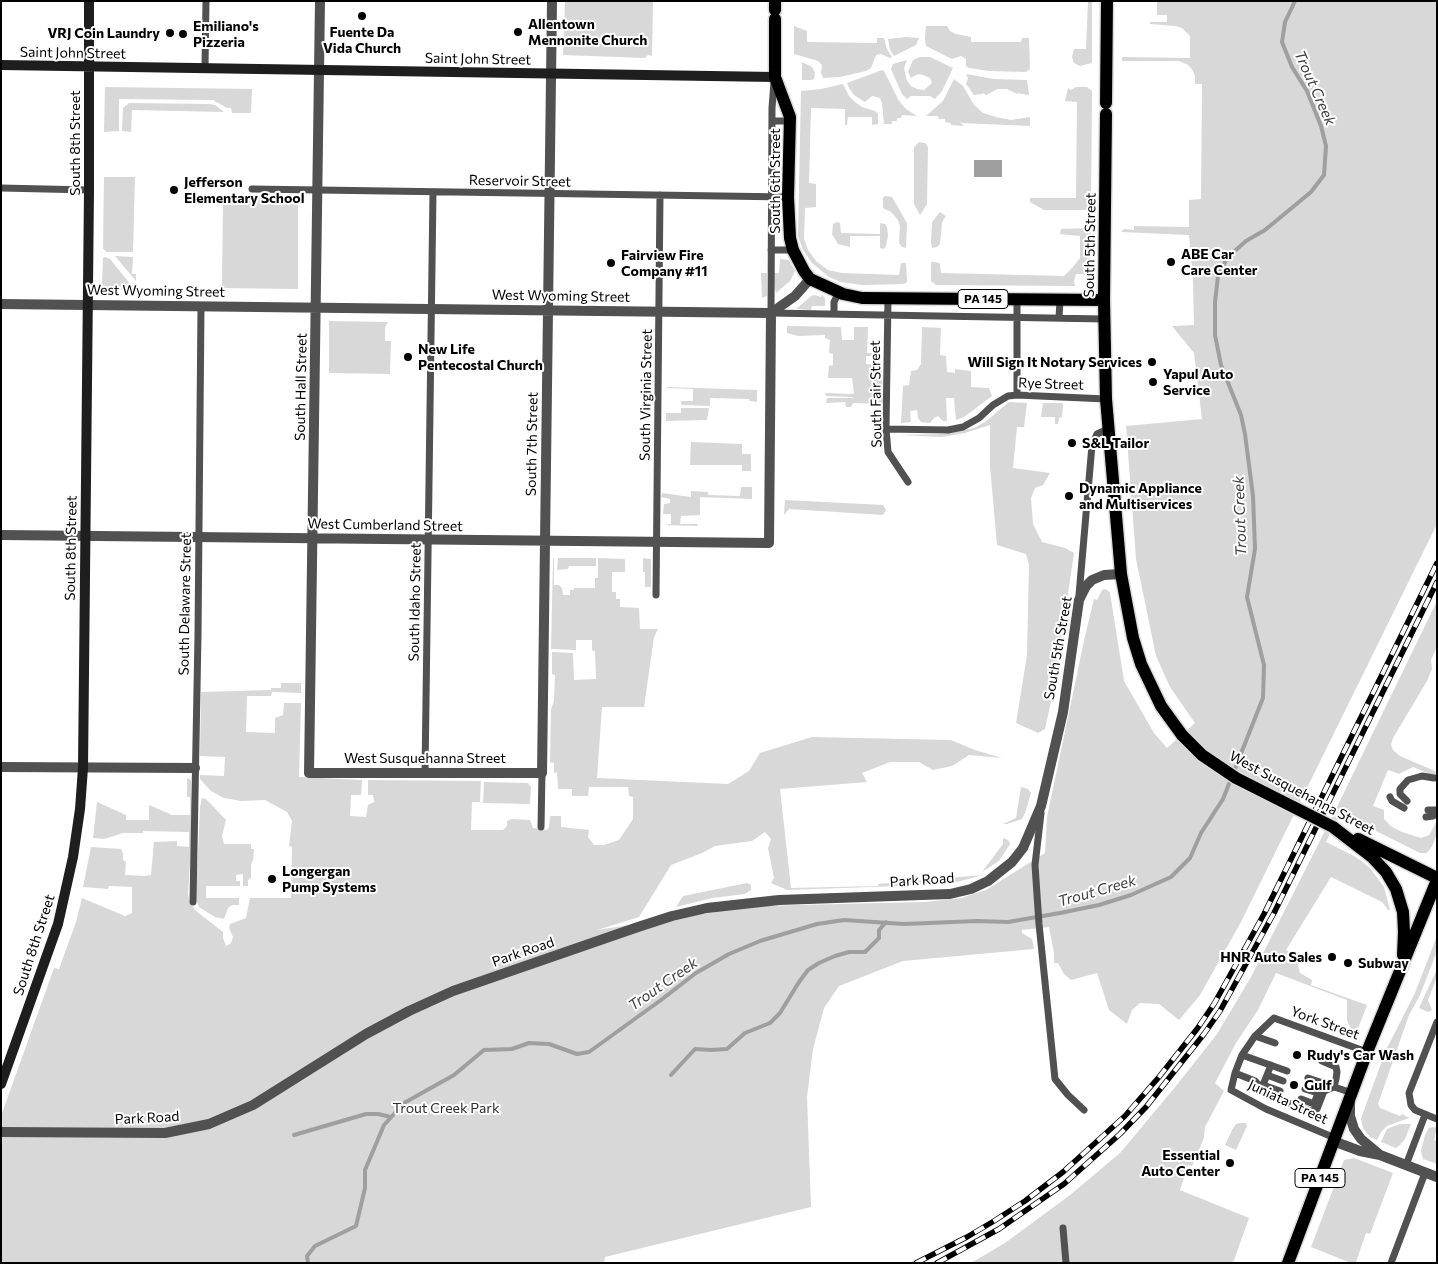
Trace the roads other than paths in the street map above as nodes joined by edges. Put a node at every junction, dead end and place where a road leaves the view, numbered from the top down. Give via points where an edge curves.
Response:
1 (89, 1) edge
2 (206, 1) edge
3 (320, 1) edge
4 (552, 1) edge
5 (1107, 1) edge
6 (775, 10) edge
7 (1, 65) edge
8 (90, 66) junction
9 (205, 68) junction
10 (319, 70) junction
11 (551, 73) junction
12 (775, 77) junction
13 (772, 121) junction
14 (790, 121) junction
15 (1, 188) edge
16 (252, 189) dead end
17 (89, 190) junction
18 (318, 190) junction
19 (433, 192) junction
20 (549, 194) junction
21 (660, 195) junction
22 (771, 197) junction
23 (788, 197) junction
24 (771, 250) junction
25 (793, 250) junction
26 (810, 279) junction
27 (839, 292) junction
28 (888, 299) junction
29 (1018, 300) junction
30 (1060, 300) junction
31 (1104, 300) junction
32 (1, 304) edge
33 (87, 306) junction
34 (201, 307) junction
35 (316, 308) junction
36 (431, 309) junction
37 (548, 311) junction
38 (659, 312) junction
39 (771, 313) junction
40 (834, 314) junction
41 (888, 315) junction
42 (1018, 317) junction
43 (1060, 318) junction
44 (1104, 319) junction
45 (1017, 395) junction
46 (1106, 399) junction
47 (886, 429) junction
48 (1108, 429) junction
49 (908, 482) dead end
50 (1, 535) edge
51 (85, 536) junction
52 (199, 537) junction
53 (312, 538) junction
54 (428, 540) junction
55 (545, 541) junction
56 (657, 542) junction
57 (1121, 574) junction
58 (656, 595) dead end
59 (1079, 600) junction
60 (1, 767) edge
61 (82, 768) junction
62 (195, 768) junction
63 (542, 772) junction
64 (309, 773) joint
65 (425, 773) junction
66 (1434, 778) dead end
67 (1390, 797) dead end
68 (1041, 806) junction
69 (541, 827) dead end
70 (1333, 827) junction
71 (1437, 879) edge
72 (193, 902) dead end
73 (1402, 969) junction
74 (1437, 1022) edge
75 (1254, 1036) junction
76 (1275, 1043) dead end
77 (1367, 1052) junction
78 (1242, 1055) junction
79 (1322, 1061) dead end
80 (1271, 1065) junction
81 (1287, 1071) dead end
82 (1235, 1073) junction
83 (1267, 1075) junction
84 (1308, 1078) dead end
85 (1284, 1081) dead end
86 (1322, 1082) junction
87 (1, 1084) edge
88 (1334, 1087) junction
89 (1305, 1088) dead end
90 (1280, 1091) dead end
91 (1318, 1093) junction
92 (1352, 1093) junction
93 (1301, 1099) dead end
94 (1084, 1110) dead end
95 (1425, 1115) junction
96 (1437, 1119) edge
97 (1, 1132) edge
98 (1334, 1139) junction
99 (1380, 1155) junction
100 (1406, 1165) junction
101 (1425, 1173) junction
102 (1437, 1177) edge
103 (1063, 1228) dead end
104 (1066, 1263) edge
105 (1288, 1263) edge
106 (1391, 1263) edge

1 - 8 main road, South 8th Street
2 - 9 lane
3 - 10 street, South Hall Street
4 - 11 street, South 7th Street
5 - 31 main road, South 5th Street / PA 145
6 - 12 main road, South 6th Street
7 - 8 main road, Saint John Street
8 - 9 main road, Saint John Street
8 - 17 main road, South 8th Street
9 - 10 main road, Saint John Street
10 - 11 main road, Saint John Street
10 - 18 street, South Hall Street
11 - 12 main road, Saint John Street
11 - 20 street, South 7th Street
12 - 13 lane, South 6th Street
12 - 14 main road, South 6th Street
13 - 14 lane
13 - 22 lane, South 6th Street
14 - 23 main road, South 6th Street
15 - 17 lane
16 - 18 lane, Reservoir Street
17 - 33 main road, South 8th Street
18 - 19 lane, Reservoir Street
18 - 35 street, South Hall Street
19 - 20 lane, Reservoir Street
19 - 36 lane, South Idaho Street
20 - 21 lane, Reservoir Street
20 - 37 street, South 7th Street
21 - 22 lane, Reservoir Street
21 - 38 lane, South Virginia Street
22 - 23 lane, Reservoir Street
22 - 24 lane, South 6th Street
23 - 25 main road, South 6th Street
24 - 25 lane
24 - 39 lane, South 6th Street
25 - 26 main road, South 6th Street
26 - 27 main road, PA 145
26 - 39 street via 795,296
27 - 28 main road, PA 145 via 862,298
27 - 40 lane via 834,302
28 - 29 main road, PA 145
28 - 41 lane, South Fair Street
29 - 30 main road, PA 145
29 - 42 lane
30 - 31 main road, PA 145
30 - 43 lane
31 - 44 main road, South 5th Street / PA 145
32 - 33 street, West Wyoming Street
33 - 34 street, West Wyoming Street
33 - 51 main road, South 8th Street
34 - 35 street, West Wyoming Street
34 - 52 lane, South Delaware Street
35 - 36 street, West Wyoming Street
35 - 53 street, South Hall Street
36 - 37 street, West Wyoming Street
36 - 54 lane, South Idaho Street
37 - 38 street, West Wyoming Street
37 - 55 street, South 7th Street
38 - 39 street, West Wyoming Street
38 - 56 lane, South Virginia Street
39 - 40 lane
39 - 56 street, West Cumberland Street via 769,543
40 - 41 lane
41 - 42 lane
41 - 47 lane, South Fair Street
42 - 43 lane
42 - 45 lane
43 - 44 lane
44 - 46 main road, South 5th Street / PA 145
45 - 46 lane, Rye Street
45 - 47 lane, Rye Street via 1000,400 963,427 948,430
46 - 48 main road, South 5th Street / PA 145
47 - 49 lane, South Fair Street via 888,452
48 - 57 main road, South 5th Street / PA 145
48 - 59 lane via 1097,434 1092,445
50 - 51 street, West Cumberland Street
51 - 52 street, West Cumberland Street
51 - 61 main road, South 8th Street
52 - 53 street, West Cumberland Street
52 - 62 lane, South Delaware Street
53 - 54 street, West Cumberland Street
53 - 64 street, South Hall Street
54 - 55 street, West Cumberland Street
54 - 65 lane, South Idaho Street
55 - 56 street, West Cumberland Street
55 - 63 street, South 7th Street
56 - 58 lane, South Virginia Street
57 - 59 street, South 5th Street via 1092,580
57 - 70 main road, West Susquehanna Street / PA 145, bridge via 1141,664 1161,706 1182,735 1236,778
59 - 68 street, South 5th Street via 1063,712
60 - 61 street
61 - 62 street
61 - 87 main road, South 8th Street via 75,848 66,892 53,939
62 - 72 lane, South Delaware Street
63 - 65 street, West Susquehanna Street
63 - 69 lane, South 7th Street
64 - 65 street, West Susquehanna Street
66 - 67 lane via 1422,776 1408,780 1400,789 1406,804 1392,801
68 - 94 lane, South 5th Street via 1035,865 1038,924 1055,1078
68 - 97 street, Park Road via 1023,848 1012,862 971,889 939,895 767,900 672,916 453,991 366,1034 253,1105 209,1124 165,1133
70 - 71 main road, West Susquehanna Street / PA 145
70 - 73 main road via 1372,857 1396,888 1403,912
71 - 73 main road, PA 145
73 - 77 main road, PA 145
74 - 95 lane via 1409,1093 1411,1105
75 - 76 lane
75 - 77 lane, York Street via 1274,1018
75 - 78 lane
77 - 92 main road, PA 145
78 - 80 lane
78 - 82 lane
79 - 88 lane via 1336,1067
80 - 81 lane
80 - 83 lane
82 - 88 lane via 1255,1081 1269,1096 1311,1111 1317,1109 1324,1091
82 - 98 lane, Juniata Street via 1231,1090
83 - 85 lane
83 - 90 lane via 1263,1085
84 - 86 lane
86 - 88 lane
86 - 91 lane
88 - 92 lane
89 - 91 lane
91 - 93 lane via 1314,1104
92 - 98 main road, PA 145
92 - 99 street via 1350,1116 1354,1129
95 - 96 lane
95 - 100 lane
98 - 99 street, Juniata Street via 1360,1151
98 - 105 main road, PA 145
99 - 100 street, Juniata Street
100 - 101 street, Juniata Street
101 - 102 street, Juniata Street
101 - 106 lane
103 - 104 lane

